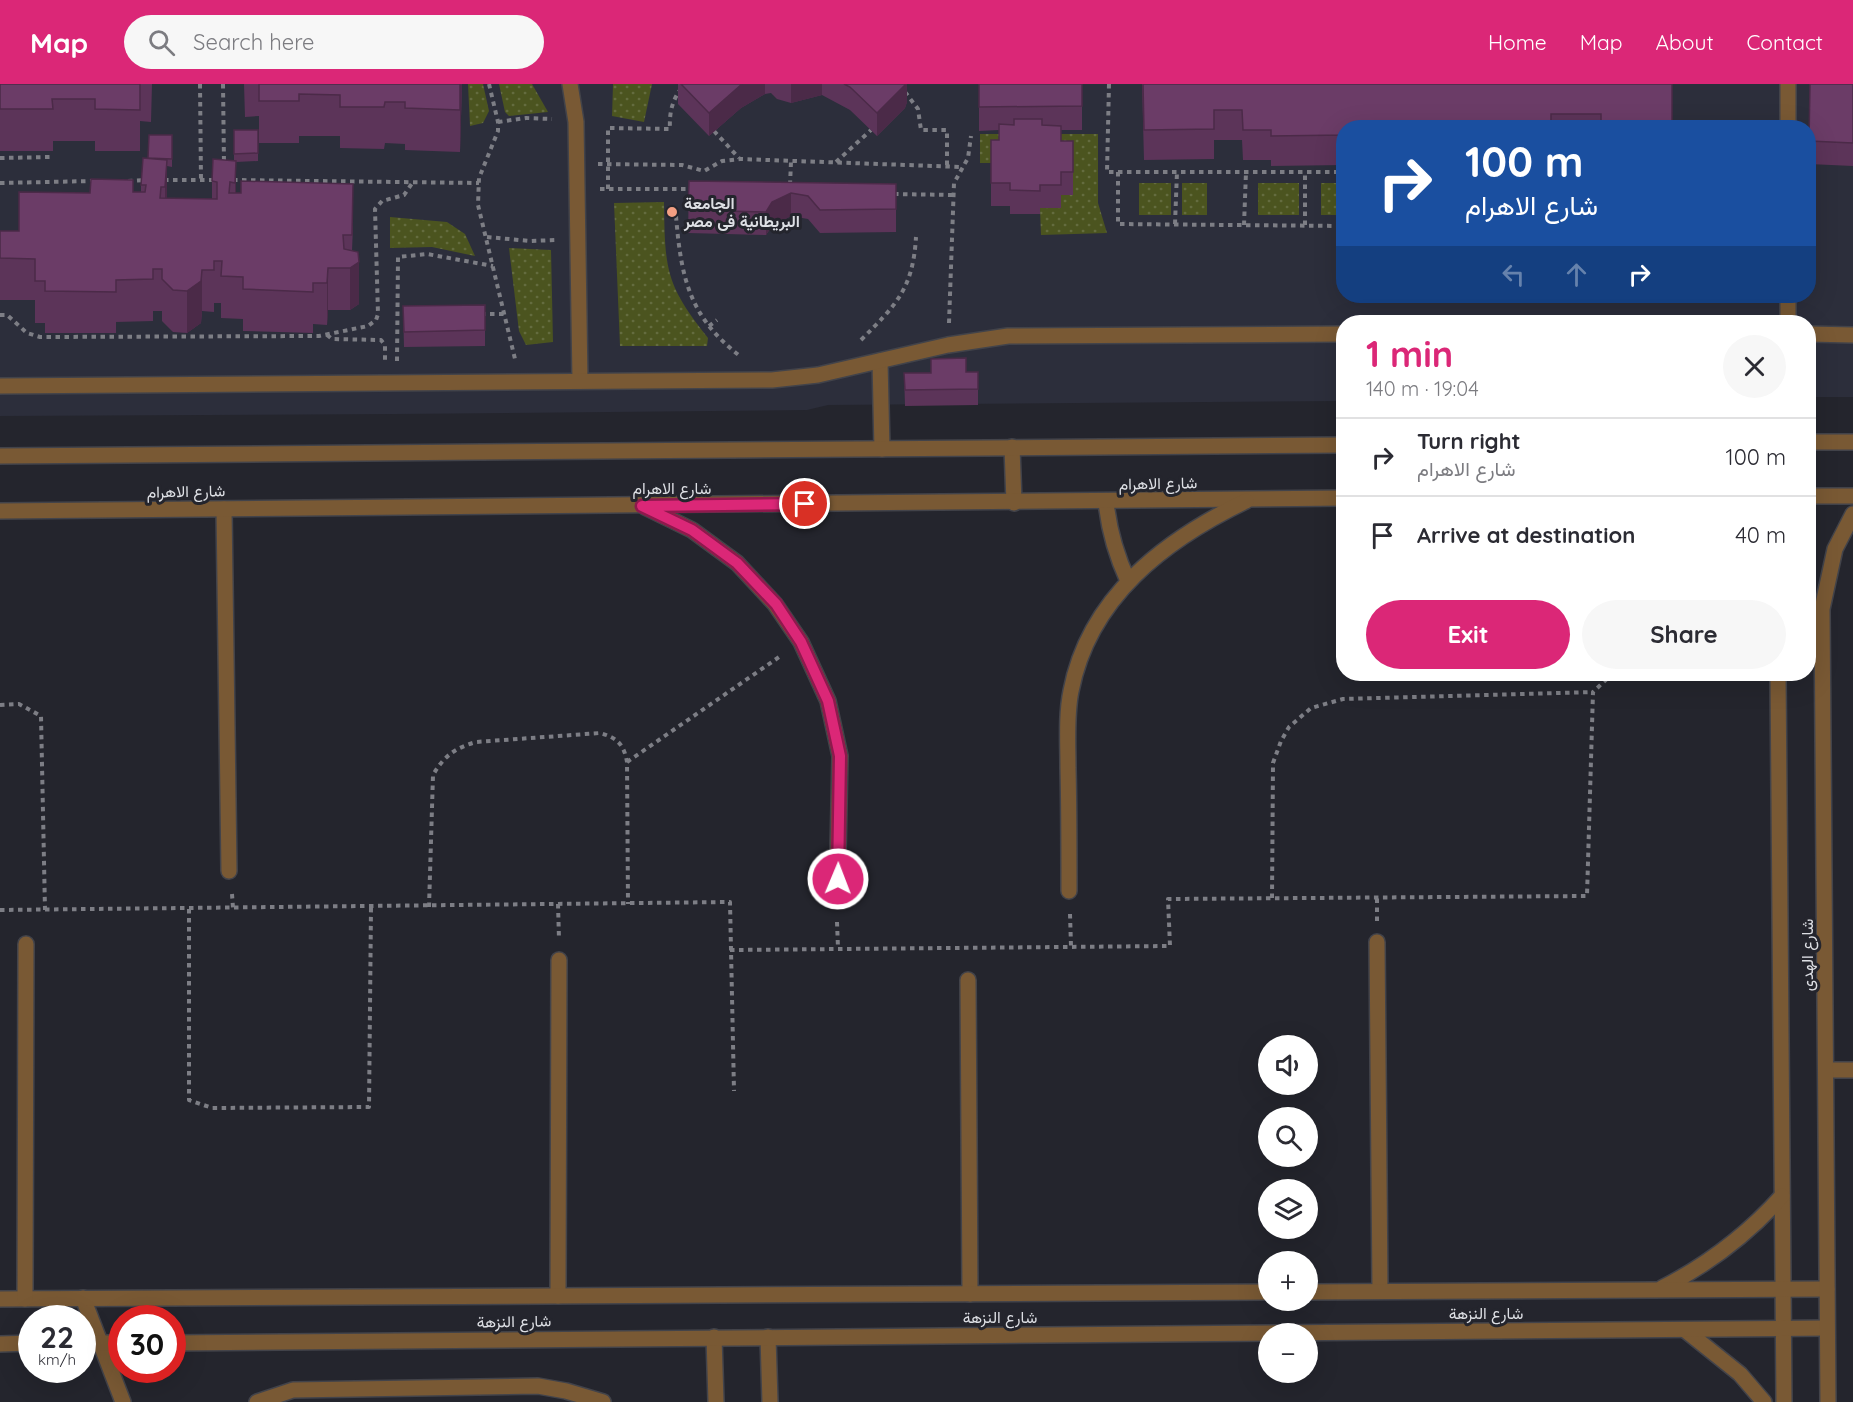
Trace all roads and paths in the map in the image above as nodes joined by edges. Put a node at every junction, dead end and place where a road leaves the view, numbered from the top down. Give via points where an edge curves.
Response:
1 (200, 84) edge
2 (223, 84) edge
3 (489, 84) edge
4 (570, 84) edge
5 (685, 84) edge
6 (1109, 84) edge
7 (1788, 84) edge
8 (903, 90) edge
9 (557, 119) dead end
10 (1788, 120) edge
11 (498, 122) junction
12 (871, 130) edge
13 (714, 132) edge
14 (972, 136) dead end
15 (51, 157) dead end
16 (0, 158) edge
17 (740, 159) junction
18 (791, 162) junction
19 (835, 163) junction
20 (576, 164) junction
21 (608, 164) junction
22 (947, 166) junction
23 (962, 166) junction
24 (224, 172) edge
25 (1118, 172) junction
26 (1177, 172) junction
27 (1246, 172) junction
28 (1305, 172) junction
29 (1336, 172) edge
30 (201, 180) junction
31 (99, 181) edge
32 (122, 181) edge
33 (413, 182) junction
34 (0, 183) edge
35 (478, 183) junction
36 (577, 189) junction
37 (608, 189) junction
38 (697, 189) edge
39 (790, 191) edge
40 (883, 194) edge
41 (953, 195) junction
42 (676, 216) dead end
43 (1175, 224) junction
44 (1244, 225) junction
45 (1305, 225) junction
46 (1336, 225) edge
47 (487, 237) junction
48 (916, 237) dead end
49 (561, 239) dead end
50 (493, 266) junction
51 (397, 314) junction
52 (409, 314) edge
53 (480, 314) edge
54 (504, 314) junction
55 (0, 315) edge
56 (871, 319) dead end
57 (717, 320) dead end
58 (876, 325) junction
59 (709, 326) junction
60 (326, 334) junction
61 (1336, 334) edge
62 (1816, 334) edge
63 (1853, 335) edge
64 (378, 340) dead end
65 (948, 345) junction
66 (880, 361) junction
67 (863, 366) junction
68 (772, 380) junction
69 (580, 381) junction
70 (521, 382) junction
71 (397, 383) junction
72 (0, 386) edge
73 (1816, 442) edge
74 (1853, 442) edge
75 (1336, 445) edge
76 (1012, 447) junction
77 (882, 449) junction
78 (0, 456) edge
79 (1816, 496) edge
80 (1853, 496) edge
81 (1251, 498) junction
82 (1336, 498) edge
83 (1106, 502) junction
84 (1014, 503) junction
85 (642, 506) junction
86 (224, 509) junction
87 (0, 511) edge
88 (1853, 514) edge
89 (1128, 581) junction
90 (801, 642) junction
91 (1605, 681) edge
92 (1778, 681) edge
93 (1593, 692) junction
94 (0, 705) edge
95 (627, 762) junction
96 (229, 871) dead end
97 (1069, 891) joint
98 (1272, 898) junction
99 (837, 900) dead end
100 (558, 904) junction
101 (628, 904) junction
102 (371, 907) junction
103 (429, 907) junction
104 (189, 909) junction
105 (0, 910) edge
106 (45, 910) junction
107 (1377, 942) dead end
108 (26, 944) dead end
109 (1071, 946) junction
110 (730, 950) junction
111 (560, 960) joint
112 (968, 980) dead end
113 (1826, 1070) junction
114 (1853, 1070) edge
115 (734, 1091) dead end
116 (1782, 1196) junction
117 (1783, 1289) junction
118 (1827, 1289) junction
119 (1659, 1290) junction
120 (1380, 1291) junction
121 (1258, 1292) edge
122 (1318, 1292) edge
123 (970, 1294) junction
124 (558, 1296) junction
125 (0, 1299) edge
126 (25, 1299) junction
127 (83, 1299) junction
128 (1827, 1328) junction
129 (1784, 1329) junction
130 (1685, 1330) junction
131 (714, 1337) junction
132 (768, 1337) junction
133 (186, 1342) edge
134 (18, 1343) edge
135 (96, 1343) edge
136 (100, 1343) junction
137 (108, 1343) edge
138 (0, 1344) edge
139 (400, 1395) edge
140 (597, 1401) edge
141 (123, 1402) edge
142 (257, 1402) edge
143 (716, 1402) edge
144 (770, 1402) edge
145 (1764, 1402) edge
146 (1784, 1402) edge
147 (1828, 1402) edge

1 - 30 path
2 - 24 path
3 - 11 path
4 - 20 street via 576,113
5 - 21 path via 669,114 670,129 608,128
6 - 25 path via 1107,172
7 - 10 street
8 - 22 path via 918,109 921,130 947,130
9 - 11 path
11 - 35 path via 495,141
12 - 19 path
13 - 17 path
14 - 23 path
15 - 16 path
17 - 18 path
17 - 21 path via 722,161 704,171 682,165
18 - 19 path
18 - 39 path
19 - 22 path
20 - 21 path
20 - 36 street
21 - 37 path
22 - 23 path
23 - 41 path
25 - 26 path
25 - 43 path via 1118,224
26 - 27 path
26 - 43 path
27 - 28 path
27 - 44 path
28 - 29 path
28 - 45 path
30 - 32 path
30 - 33 path
31 - 34 path
33 - 35 path
33 - 60 path via 404,195 382,201 375,209 376,320 368,326
35 - 47 path via 478,205
36 - 37 path
36 - 69 street
37 - 38 path
40 - 41 path
41 - 65 path
42 - 59 path via 682,272 689,294
43 - 44 path
44 - 45 path
45 - 46 path
47 - 49 path
47 - 50 path
48 - 58 path via 905,288 894,308
50 - 51 path via 440,255 401,255 397,260
50 - 54 path
51 - 52 path
51 - 71 path
53 - 54 path
54 - 70 path
55 - 60 path via 7,315 27,333 40,337
56 - 58 path
57 - 59 path
58 - 67 path via 855,346
59 - 68 path via 737,354
60 - 64 path via 332,339
61 - 65 street via 1038,335
62 - 63 street
65 - 66 street
66 - 67 street
66 - 77 street
67 - 68 street
68 - 69 street
69 - 70 street
70 - 71 street
71 - 72 street
73 - 74 street
75 - 76 street
76 - 77 street
76 - 84 street
77 - 78 street
79 - 80 street
81 - 82 street, شارع الاهرام
81 - 83 street, شارع الاهرام
81 - 89 street via 1207,520
83 - 84 street, شارع الاهرام
83 - 89 street via 1116,556
84 - 85 street, شارع الاهرام
85 - 86 street, شارع الاهرام
85 - 90 street via 692,530 737,563 776,604
86 - 87 street, شارع الاهرام
86 - 96 street
88 - 113 street, شارع الهدى via 1835,549 1822,609
89 - 97 street via 1102,614 1081,655 1071,692
90 - 95 path
90 - 99 street via 828,701 840,756
91 - 93 path
92 - 116 street, شارع الهدى
93 - 98 path via 1343,699 1311,708 1288,727 1273,763
93 - 98 path via 1587,896
94 - 106 path via 19,704 40,716
95 - 101 path
95 - 103 path via 624,748 615,737 600,733 476,742 458,747 443,759 433,775
97 - 109 path
98 - 109 path via 1168,899 1170,946
100 - 101 path
100 - 103 path
100 - 111 path
101 - 110 path via 730,902
102 - 103 path
102 - 104 path
102 - 104 path via 369,1107 212,1108 189,1100
104 - 106 path
105 - 106 path
107 - 120 street
108 - 126 street
109 - 110 path
110 - 115 path
111 - 124 street
112 - 123 street
113 - 114 street
113 - 118 street, شارع الهدى
116 - 117 street, شارع الهدى
116 - 119 street via 1727,1250
117 - 118 street, شارع النزهة
117 - 119 street, شارع النزهة
117 - 129 street, شارع الهدى
118 - 128 street, شارع الهدى
119 - 120 street, شارع النزهة
120 - 122 street, شارع النزهة
121 - 123 street, شارع النزهة
123 - 124 street, شارع النزهة
124 - 127 street, شارع النزهة
125 - 126 street, شارع النزهة
126 - 127 street, شارع النزهة
127 - 136 street
128 - 129 street, شارع النزهة
128 - 147 street, شارع الهدى
129 - 130 street, شارع النزهة
129 - 146 street, شارع الهدى
130 - 132 street, شارع النزهة
130 - 145 street via 1740,1374
131 - 132 street, شارع النزهة
131 - 133 street, شارع النزهة
131 - 143 street
132 - 144 street
134 - 138 street
135 - 136 street
136 - 137 street
136 - 141 street
139 - 140 street via 538,1386
139 - 142 street via 293,1390

